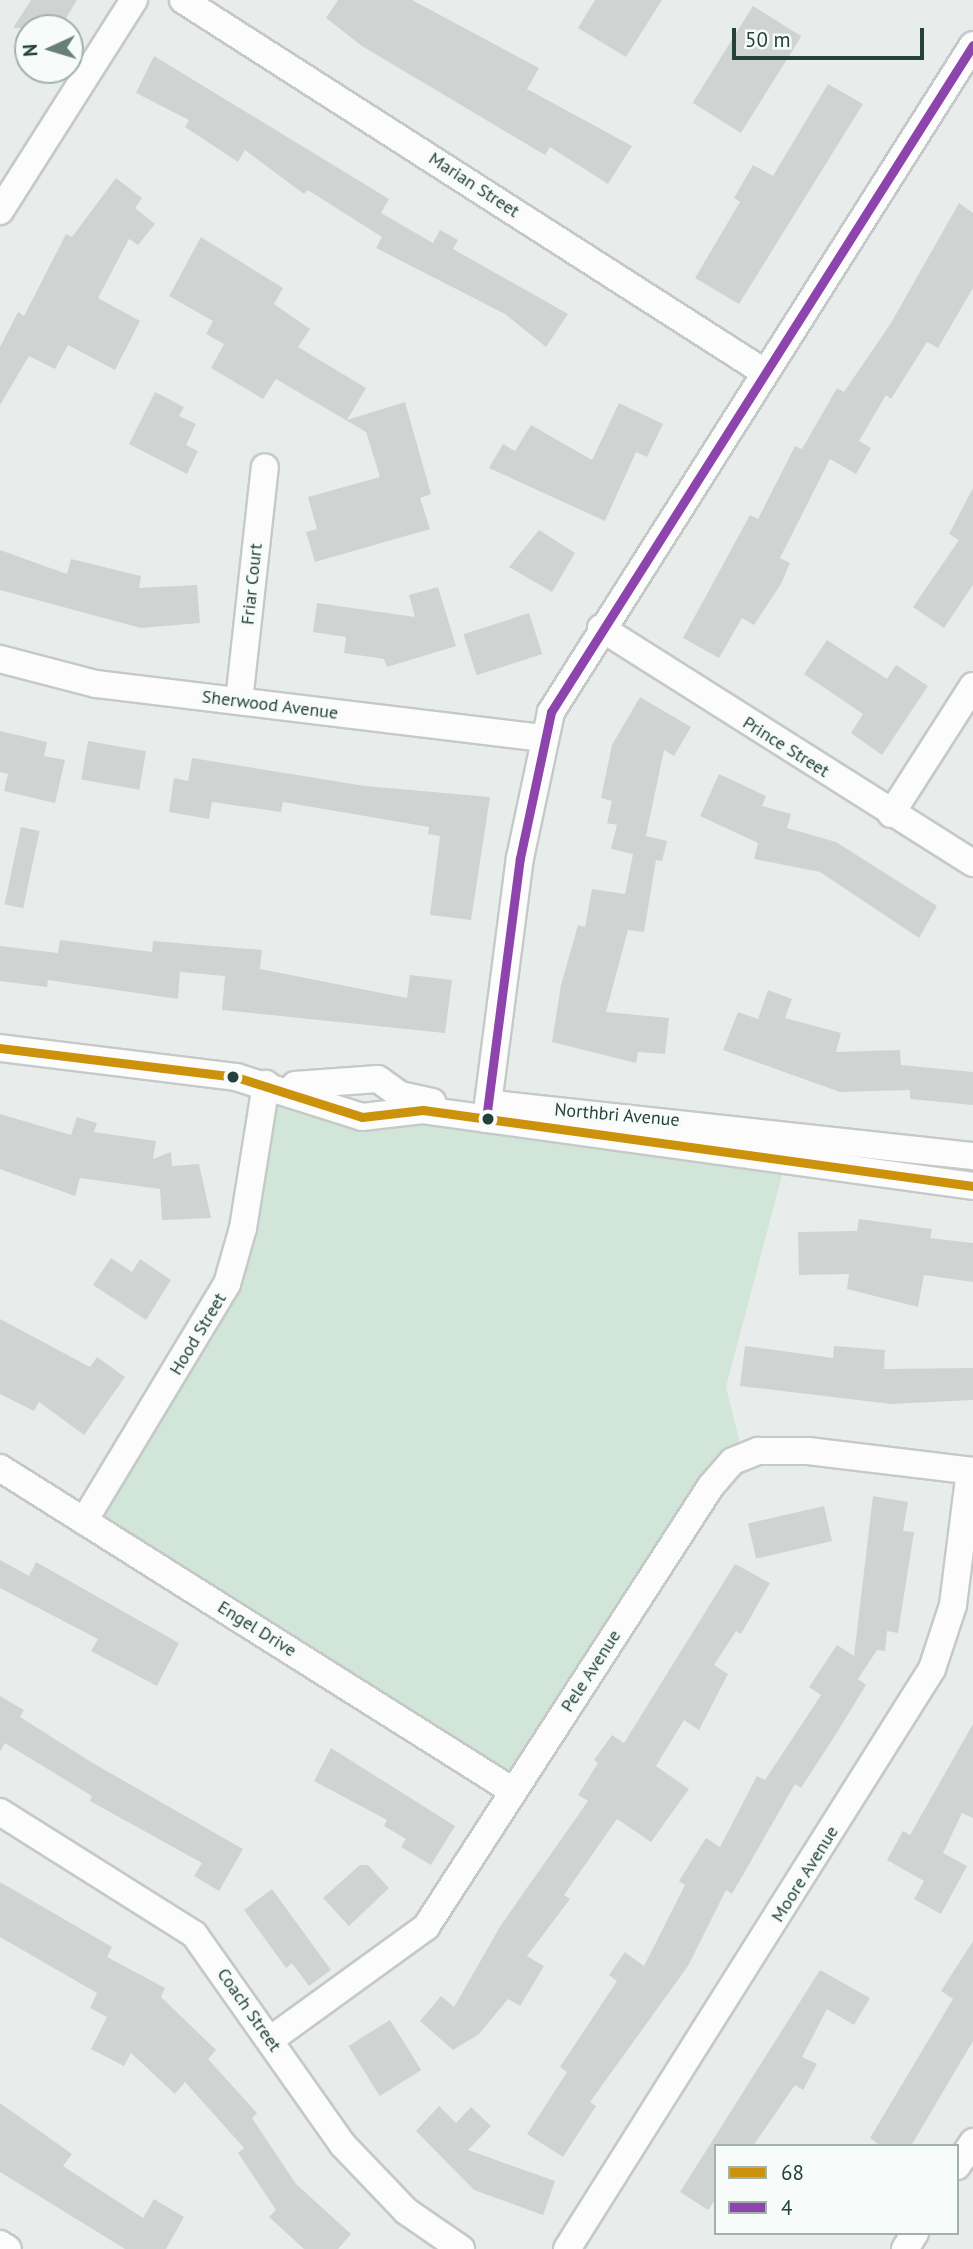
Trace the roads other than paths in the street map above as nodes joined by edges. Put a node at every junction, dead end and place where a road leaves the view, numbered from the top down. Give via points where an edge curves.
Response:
1 (134, 0) edge
2 (183, 0) edge
3 (973, 45) edge
4 (0, 211) edge
5 (764, 372) junction
6 (265, 467) dead end
7 (601, 628) junction
8 (0, 659) edge
9 (973, 686) edge
10 (239, 701) junction
11 (543, 738) junction
12 (891, 814) junction
13 (973, 863) edge
14 (0, 1048) edge
15 (266, 1084) junction
16 (487, 1112) junction
17 (973, 1156) edge
18 (973, 1185) edge
19 (0, 1468) edge
20 (972, 1471) edge
21 (84, 1521) junction
22 (513, 1791) junction
23 (0, 1812) edge
24 (270, 2040) junction
25 (973, 2142) edge
26 (959, 2163) edge
27 (0, 2244) edge
28 (8, 2249) edge
29 (461, 2249) edge
30 (567, 2249) edge

1 - 4 street
2 - 5 street, Marian Street
3 - 5 street
5 - 7 street
6 - 10 street, Friar Court
7 - 11 street via 564,684
7 - 12 street, Prince Street
8 - 10 street, Sherwood Avenue via 96,684
9 - 12 street
10 - 11 street, Sherwood Avenue
11 - 16 street
12 - 13 street, Prince Street
14 - 15 street, Northbri Avenue
15 - 16 street, Northbri Avenue via 362,1118 423,1110
15 - 16 street, Northbri Avenue via 378,1079 421,1101
15 - 21 street, Hood Street via 243,1228 227,1284
16 - 17 street, Northbri Avenue
16 - 18 street, Northbri Avenue
19 - 21 street, Engel Drive
20 - 22 street, Pele Avenue via 808,1451 758,1451 733,1461 710,1486
20 - 30 street, Moore Avenue via 953,1605 932,1669
21 - 22 street, Engel Drive
22 - 24 street, Pele Avenue via 426,1927
23 - 24 street, Coach Street via 194,1934
24 - 29 street, Coach Street via 370,2175 406,2211
25 - 26 street
27 - 28 street

